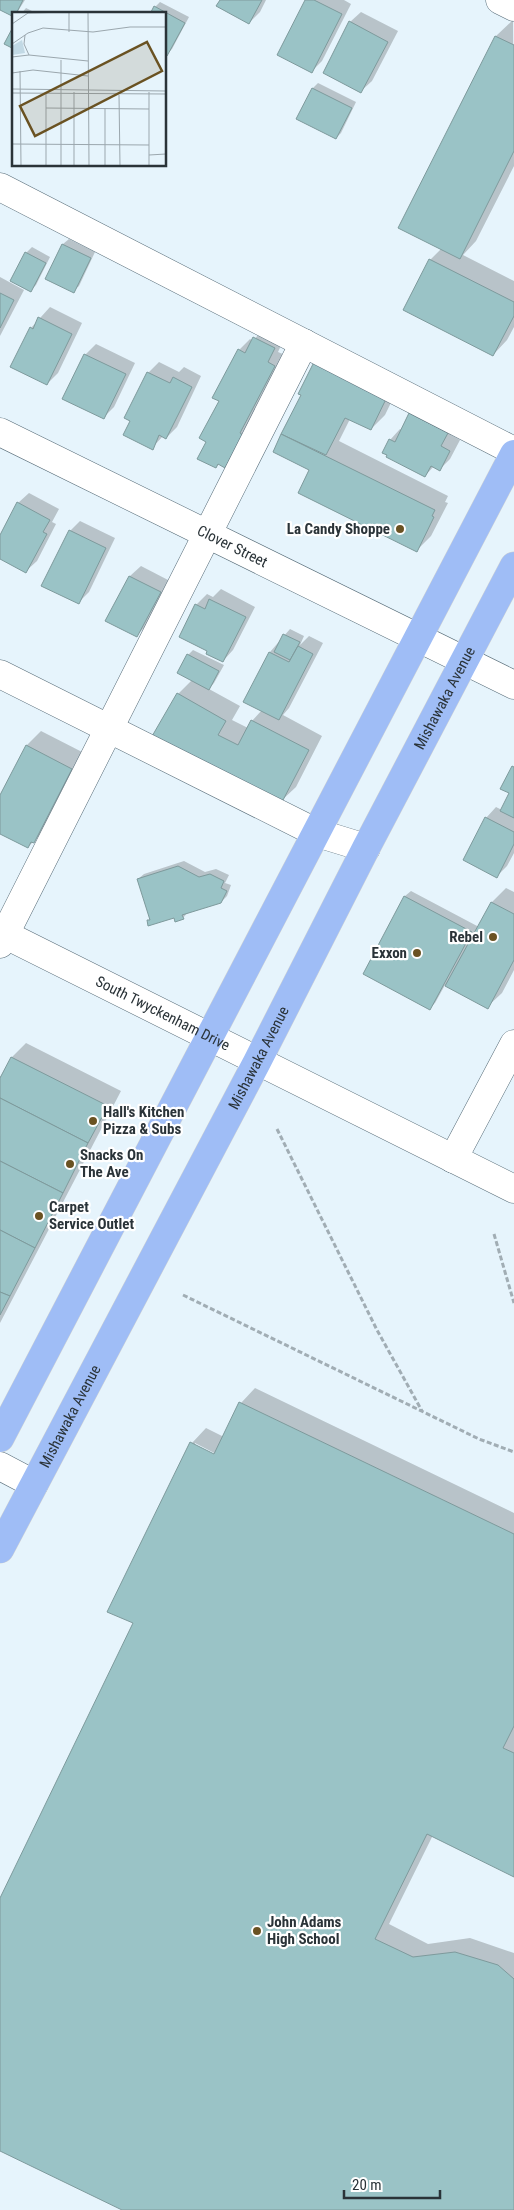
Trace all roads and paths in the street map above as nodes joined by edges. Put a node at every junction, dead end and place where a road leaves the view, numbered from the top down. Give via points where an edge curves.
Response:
1 (500, 0) edge
2 (514, 7) edge
3 (0, 187) edge
4 (304, 343) junction
5 (0, 432) edge
6 (514, 452) edge
7 (208, 536) junction
8 (514, 566) edge
9 (418, 637) junction
10 (464, 660) junction
11 (0, 674) edge
12 (514, 686) edge
13 (108, 728) junction
14 (317, 833) junction
15 (366, 848) junction
16 (2, 937) edge
17 (209, 1038) junction
18 (514, 1044) edge
19 (257, 1062) junction
20 (277, 1130) dead end
21 (453, 1159) junction
22 (514, 1189) edge
23 (494, 1234) dead end
24 (182, 1295) dead end
25 (514, 1303) edge
26 (423, 1412) junction
27 (0, 1438) edge
28 (514, 1452) edge
29 (0, 1466) edge
30 (34, 1484) junction
31 (0, 1549) edge

1 - 2 street
3 - 4 street
4 - 6 street
4 - 7 street
5 - 7 street, Clover Street
6 - 9 main road
7 - 9 street, Clover Street
7 - 13 street
8 - 10 main road, Mishawaka Avenue
9 - 10 street, Clover Street
9 - 14 main road
10 - 12 street, Clover Street
10 - 15 main road, Mishawaka Avenue
11 - 13 street
13 - 14 street
13 - 16 street
14 - 15 street
14 - 17 main road
15 - 19 main road, Mishawaka Avenue
16 - 17 street, South Twyckenham Drive
17 - 19 street, South Twyckenham Drive
17 - 27 main road
18 - 21 street
19 - 21 street, South Twyckenham Drive
19 - 30 main road, Mishawaka Avenue
20 - 26 path via 377,1330
21 - 22 street, South Twyckenham Drive
23 - 25 path
24 - 26 path
26 - 28 path
29 - 30 street
30 - 31 main road, Mishawaka Avenue

